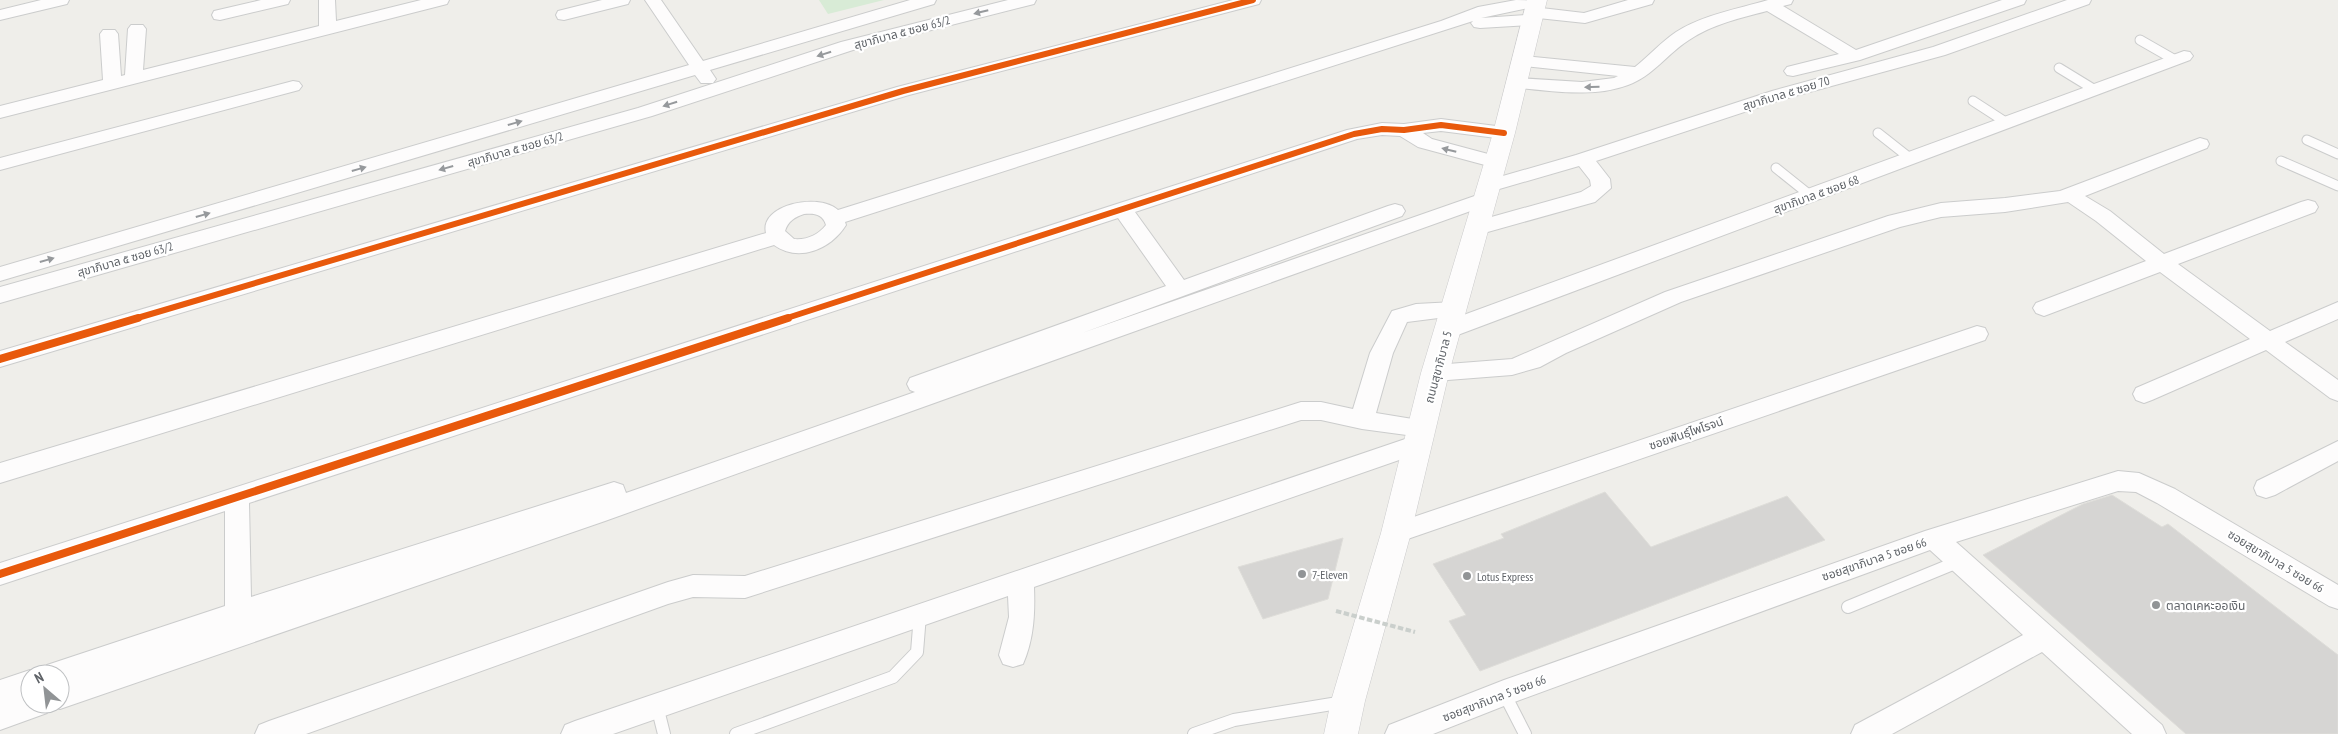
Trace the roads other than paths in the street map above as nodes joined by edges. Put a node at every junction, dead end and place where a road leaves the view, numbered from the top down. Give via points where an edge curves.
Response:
1 (60, 0) edge
2 (282, 0) edge
3 (327, 0) edge
4 (441, 0) edge
5 (622, 0) edge
6 (653, 0) edge
7 (928, 0) edge
8 (1028, 0) edge
9 (1254, 0) edge
10 (1646, 0) edge
11 (2018, 0) edge
12 (2083, 0) edge
13 (1778, 2) edge
14 (1534, 8) edge
15 (564, 15) dead end
16 (0, 16) edge
17 (220, 16) dead end
18 (138, 29) dead end
19 (328, 29) junction
20 (109, 34) dead end
21 (2140, 40) dead end
22 (1854, 56) junction
23 (2179, 58) joint
24 (700, 68) junction
25 (2059, 68) dead end
26 (1793, 71) dead end
27 (1520, 72) junction
28 (134, 78) junction
29 (112, 83) junction
30 (293, 86) dead end
31 (715, 90) junction
32 (2095, 90) junction
33 (1973, 101) dead end
34 (0, 112) edge
35 (2007, 123) junction
36 (1404, 130) junction
37 (1504, 133) junction
38 (1878, 133) dead end
39 (2307, 140) dead end
40 (2200, 144) dead end
41 (2338, 154) edge
42 (1583, 159) junction
43 (1911, 160) junction
44 (2281, 161) dead end
45 (0, 164) edge
46 (1776, 168) dead end
47 (1491, 182) junction
48 (2338, 186) edge
49 (2069, 194) junction
50 (1811, 196) junction
51 (2308, 207) dead end
52 (1122, 209) junction
53 (1396, 210) dead end
54 (835, 218) junction
55 (1476, 228) junction
56 (777, 237) junction
57 (2162, 263) junction
58 (0, 274) edge
59 (1179, 289) junction
60 (0, 295) edge
61 (2044, 308) dead end
62 (2338, 310) edge
63 (1450, 320) junction
64 (1977, 334) dead end
65 (2267, 340) junction
66 (0, 359) edge
67 (1435, 373) junction
68 (2338, 392) edge
69 (2144, 394) dead end
70 (1362, 420) junction
71 (1420, 436) junction
72 (2338, 450) edge
73 (0, 473) edge
74 (2266, 488) dead end
75 (237, 497) junction
76 (1396, 533) junction
77 (1934, 538) junction
78 (1960, 561) junction
79 (0, 574) edge
80 (1021, 580) junction
81 (2338, 598) edge
82 (1848, 607) dead end
83 (238, 613) junction
84 (920, 615) junction
85 (2044, 636) junction
86 (1014, 654) dead end
87 (70, 670) edge
88 (20, 686) edge
89 (0, 693) edge
90 (70, 693) edge
91 (1504, 693) junction
92 (1348, 701) junction
93 (657, 706) junction
94 (20, 710) edge
95 (0, 717) edge
96 (269, 734) edge
97 (575, 734) edge
98 (664, 734) edge
99 (736, 734) edge
100 (1194, 734) edge
101 (1341, 734) edge
102 (1398, 734) edge
103 (1525, 734) edge
104 (1865, 734) edge
105 (2152, 734) edge

1 - 16 street
2 - 17 street
3 - 19 street
4 - 19 street
5 - 15 street
6 - 24 street
7 - 24 street
8 -> 31 street, สุขาภิบาล ๕ ซอย 63/2 via 847,46
9 - 66 street via 903,91
10 - 14 street via 1585,18
11 - 22 street
12 - 42 street, สุขาภิบาล ๕ ซอย 70 via 1938,51 1778,95
13 - 22 street
13 - 27 street via 1691,31 1622,82 1598,87
14 - 27 main road, ถนนสุขาภิบาล 5
14 - 54 street via 1446,25
18 - 28 street
19 - 28 street
20 - 29 street
21 - 23 lane
22 - 26 street
23 - 32 street, สุขาภิบาล ๕ ซอย 68
24 - 31 street
58 -> 24 street
25 - 32 lane
27 - 37 main road, ถนนสุขาภิบาล 5
28 - 29 street
29 - 34 street
30 - 45 street
31 -> 60 street, สุขาภิบาล ๕ ซอย 63/2
32 - 35 street, สุขาภิบาล ๕ ซอย 68
33 - 35 lane
35 - 43 street, สุขาภิบาล ๕ ซอย 68
36 - 37 street via 1441,125
47 -> 36 street
36 - 52 street via 1382,129 1354,134
37 - 47 main road, ถนนสุขาภิบาล 5
38 - 43 lane
39 - 41 lane
40 - 49 street
42 - 47 street, สุขาภิบาล ๕ ซอย 70
42 - 55 street via 1600,179 1601,188 1588,197
43 - 50 street, สุขาภิบาล ๕ ซอย 68
44 - 48 lane
46 - 50 lane
47 - 55 main road, ถนนสุขาภิบาล 5
47 - 90 street, สุขาภิบาล ๕ ซอย 70 via 614,508
49 - 57 street via 2103,216
49 - 67 street via 2038,201 1941,210 1895,221 1673,297 1512,367
50 - 63 street, สุขาภิบาล ๕ ซอย 68
51 - 57 street
52 - 59 street
52 - 75 street
53 - 59 street
54 - 56 street via 833,231 810,245 789,245
54 - 56 street via 832,213 818,208 793,210 776,225
55 - 63 main road, ถนนสุขาภิบาล 5
56 - 73 street
57 - 61 street
57 - 65 street
59 - 83 street via 670,474
62 - 65 street
63 - 67 main road, ถนนสุขาภิบาล 5
63 - 70 street, สุขาภิบาล ๕ ซอย 68 via 1416,312 1400,316 1381,352
64 - 76 street, ซอยพันธ์ุไพโรจน์
65 - 68 street
65 - 69 street
67 - 71 main road, ถนนสุขาภิบาล 5
70 - 71 street
70 - 96 street via 1321,411 1277,418 745,588 693,586 668,593
71 - 76 main road, ถนนสุขาภิบาล 5
71 - 80 street
72 - 74 street
75 - 79 street
75 - 83 street
76 - 92 main road, ถนนสุขาภิบาล 5
77 - 78 street
77 - 81 street, ซอยสุขาภิบาล 5 ซอย 66 via 2118,480 2139,484 2166,496
77 - 91 street, ซอยสุขาภิบาล 5 ซอย 66
78 - 82 lane
78 - 85 street
80 - 84 street
80 - 86 street via 1022,617
83 - 87 street
84 - 93 street
84 - 99 lane via 916,652 893,676
85 - 104 street
85 - 105 street
88 - 89 street
91 - 102 street, ซอยสุขาภิบาล 5 ซอย 66
91 - 103 lane
92 - 100 lane via 1234,720
92 - 101 main road, ถนนสุขาภิบาล 5
93 - 97 street
93 - 98 lane
94 - 95 street

